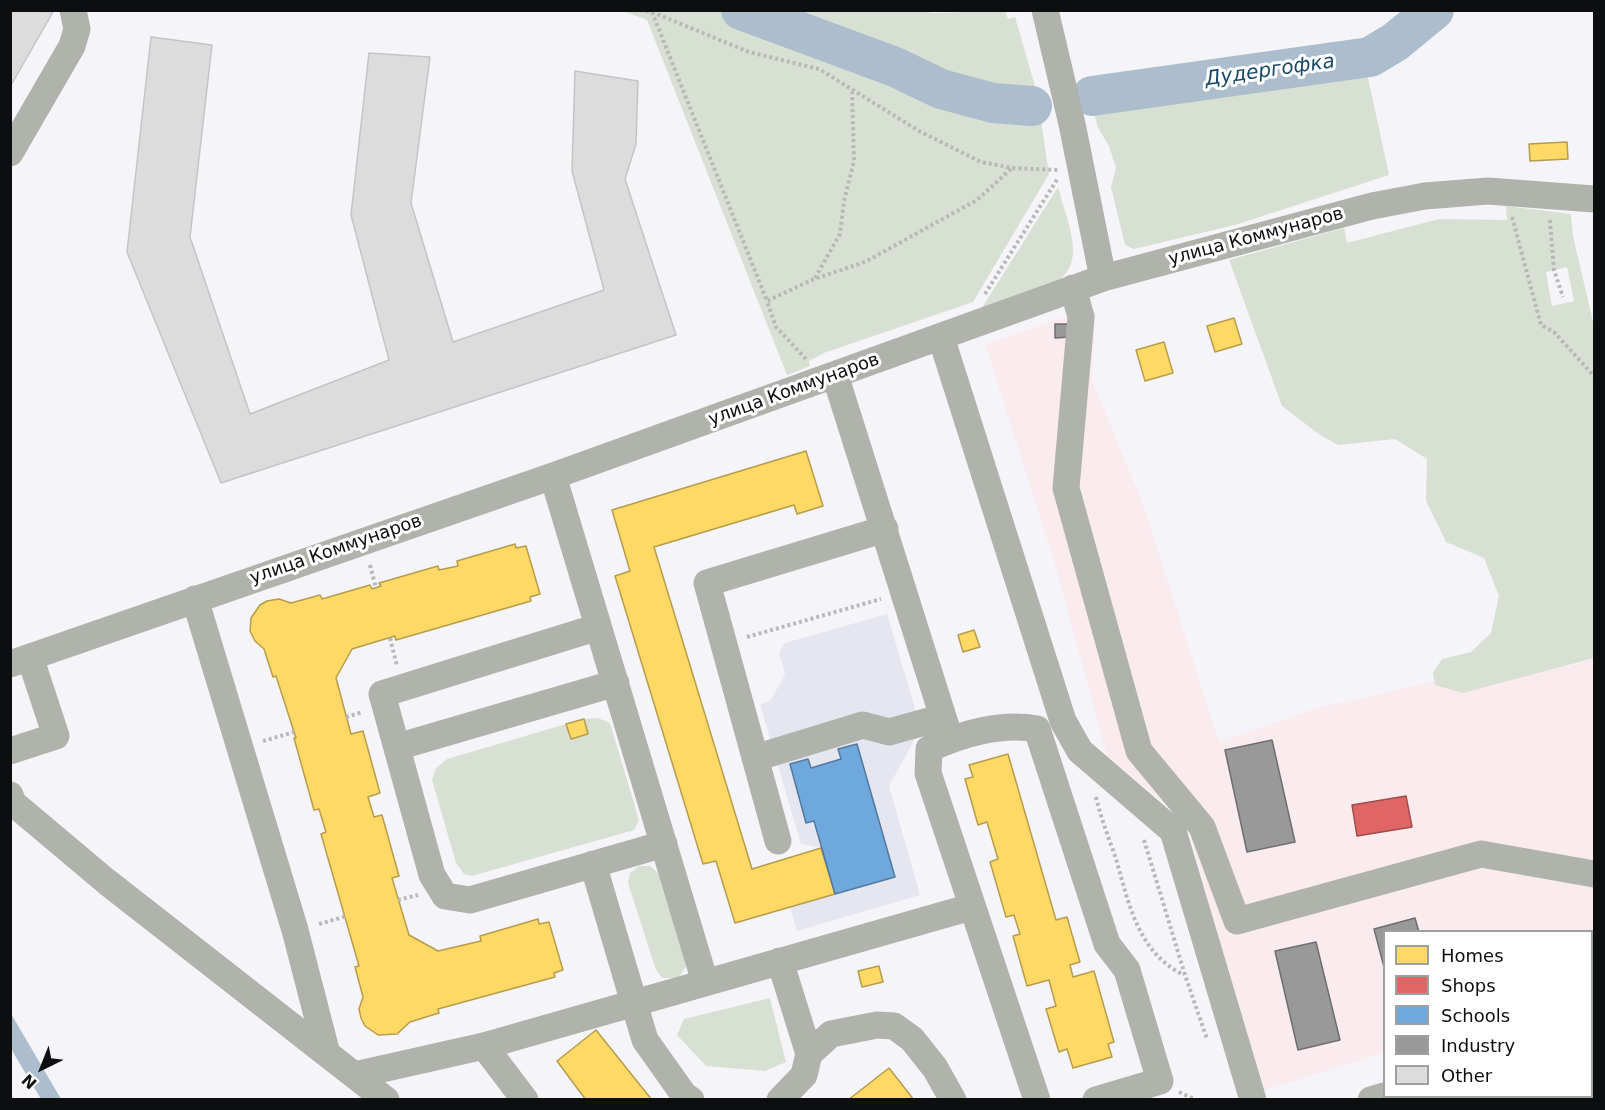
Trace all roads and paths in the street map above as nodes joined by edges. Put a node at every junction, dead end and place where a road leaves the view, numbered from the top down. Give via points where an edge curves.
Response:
1 (73, 10) edge
2 (640, 10) edge
3 (1045, 10) edge
4 (652, 12) junction
5 (852, 92) junction
6 (10, 153) edge
7 (1012, 168) junction
8 (1501, 191) junction
9 (1549, 195) junction
10 (1594, 198) edge
11 (1102, 278) junction
12 (814, 279) junction
13 (1073, 288) junction
14 (1563, 297) dead end
15 (982, 299) dead end
16 (766, 301) junction
17 (941, 337) junction
18 (823, 369) junction
19 (1594, 376) edge
20 (553, 476) junction
21 (885, 529) junction
22 (904, 592) junction
23 (195, 599) junction
24 (598, 627) junction
25 (724, 644) junction
26 (20, 660) edge
27 (615, 683) junction
28 (1063, 721) junction
29 (947, 728) junction
30 (1037, 729) junction
31 (294, 732) dead end
32 (240, 747) junction
33 (397, 747) junction
34 (10, 751) edge
35 (755, 758) junction
36 (1094, 792) dead end
37 (10, 795) edge
38 (1139, 831) dead end
39 (778, 841) dead end
40 (664, 844) junction
41 (593, 864) junction
42 (1594, 874) edge
43 (971, 906) junction
44 (347, 916) dead end
45 (295, 930) junction
46 (780, 961) junction
47 (1185, 975) junction
48 (705, 982) junction
49 (634, 1003) junction
50 (484, 1046) junction
51 (1210, 1047) dead end
52 (327, 1054) junction
53 (809, 1054) junction
54 (355, 1075) junction
55 (386, 1100) edge
56 (525, 1100) edge
57 (691, 1100) edge
58 (780, 1100) edge
59 (953, 1100) edge
60 (1037, 1100) edge
61 (1096, 1100) edge
62 (1253, 1100) edge

1 - 6 street via 77,29 72,46
2 - 4 path
3 - 11 street
4 - 5 path via 749,52 819,69
4 - 16 path
5 - 7 path via 981,162
5 - 12 path via 854,161 840,234
7 - 12 path via 978,200 865,262
7 - 15 path via 1063,170
8 - 9 street, улица Коммунаров
8 - 11 street, улица Коммунаров via 1425,196 1372,206
8 - 19 path via 1513,217 1541,325 1554,332
9 - 10 street, улица Коммунаров
9 - 14 path via 1554,270
11 - 13 street, улица Коммунаров
12 - 16 path
13 - 17 street, улица Коммунаров
13 - 42 street via 1081,317 1066,488 1139,751 1202,827 1238,921 1481,854
16 - 18 path via 776,327
17 - 18 street, улица Коммунаров
17 - 28 street
18 - 20 street, улица Коммунаров
18 - 21 street
20 - 23 street, улица Коммунаров via 220,580
20 - 24 street
21 - 22 street
21 - 25 street via 706,583
22 - 25 path
22 - 29 street
23 - 26 street, улица Коммунаров
23 - 32 street
24 - 27 street
24 - 33 street via 382,694
25 - 35 street
26 - 34 street via 56,735
27 - 33 street
27 - 40 street
28 - 30 street
28 - 62 street via 1080,751 1173,831
29 - 30 street via 1017,725
29 - 35 street via 889,732 863,725
29 - 43 street via 929,749 928,773
30 - 61 street via 1107,944 1127,970 1160,1081
31 - 32 path
32 - 45 street
33 - 41 street via 432,875 445,896 470,900
35 - 39 street
36 - 47 path via 1137,930 1173,970
37 - 52 street via 13,803 107,882
38 - 47 path
40 - 41 street
40 - 48 street
41 - 49 street
43 - 46 street
43 - 60 street
44 - 45 path
45 - 52 street
46 - 48 street
46 - 53 street
47 - 51 path
48 - 49 street
49 - 50 street
49 - 57 street via 645,1040
50 - 54 street
50 - 56 street
52 - 54 street
53 - 58 street via 804,1075
53 - 59 street via 831,1034 877,1025 894,1026 912,1039
54 - 55 street

